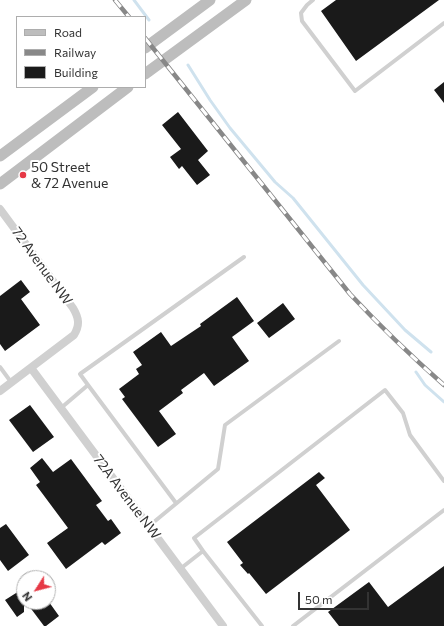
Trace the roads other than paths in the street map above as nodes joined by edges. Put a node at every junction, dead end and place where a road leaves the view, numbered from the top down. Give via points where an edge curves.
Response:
1 (210, 0) edge
2 (246, 0) edge
3 (313, 0) edge
4 (444, 23) edge
5 (146, 47) edge
6 (146, 73) edge
7 (92, 88) edge
8 (127, 88) edge
9 (0, 156) edge
10 (0, 184) edge
11 (0, 209) edge
12 (244, 257) dead end
13 (339, 340) dead end
14 (0, 367) edge
15 (31, 368) junction
16 (11, 382) junction
17 (88, 385) junction
18 (0, 390) edge
19 (61, 408) junction
20 (444, 481) edge
21 (176, 503) junction
22 (444, 510) edge
23 (149, 526) junction
24 (203, 551) junction
25 (180, 569) junction
26 (223, 626) edge
27 (262, 626) edge
28 (292, 626) edge

1 - 5 main road
2 - 6 main road
3 - 4 lane via 301,13 302,21 355,91
7 - 9 main road
8 - 10 main road
11 - 15 street, 72 Avenue NW via 77,315 78,326 74,335
12 - 17 lane via 80,374
13 - 21 lane via 225,425 218,470
14 - 16 lane
15 - 16 street
15 - 19 street, 72A Avenue NW
16 - 18 street
17 - 19 lane
17 - 21 lane
19 - 23 street, 72A Avenue NW
20 - 24 lane via 410,435 403,413 385,390 194,538
21 - 23 lane
22 - 28 lane
23 - 25 street, 72A Avenue NW
24 - 25 lane
24 - 27 lane
25 - 26 street, 72A Avenue NW

